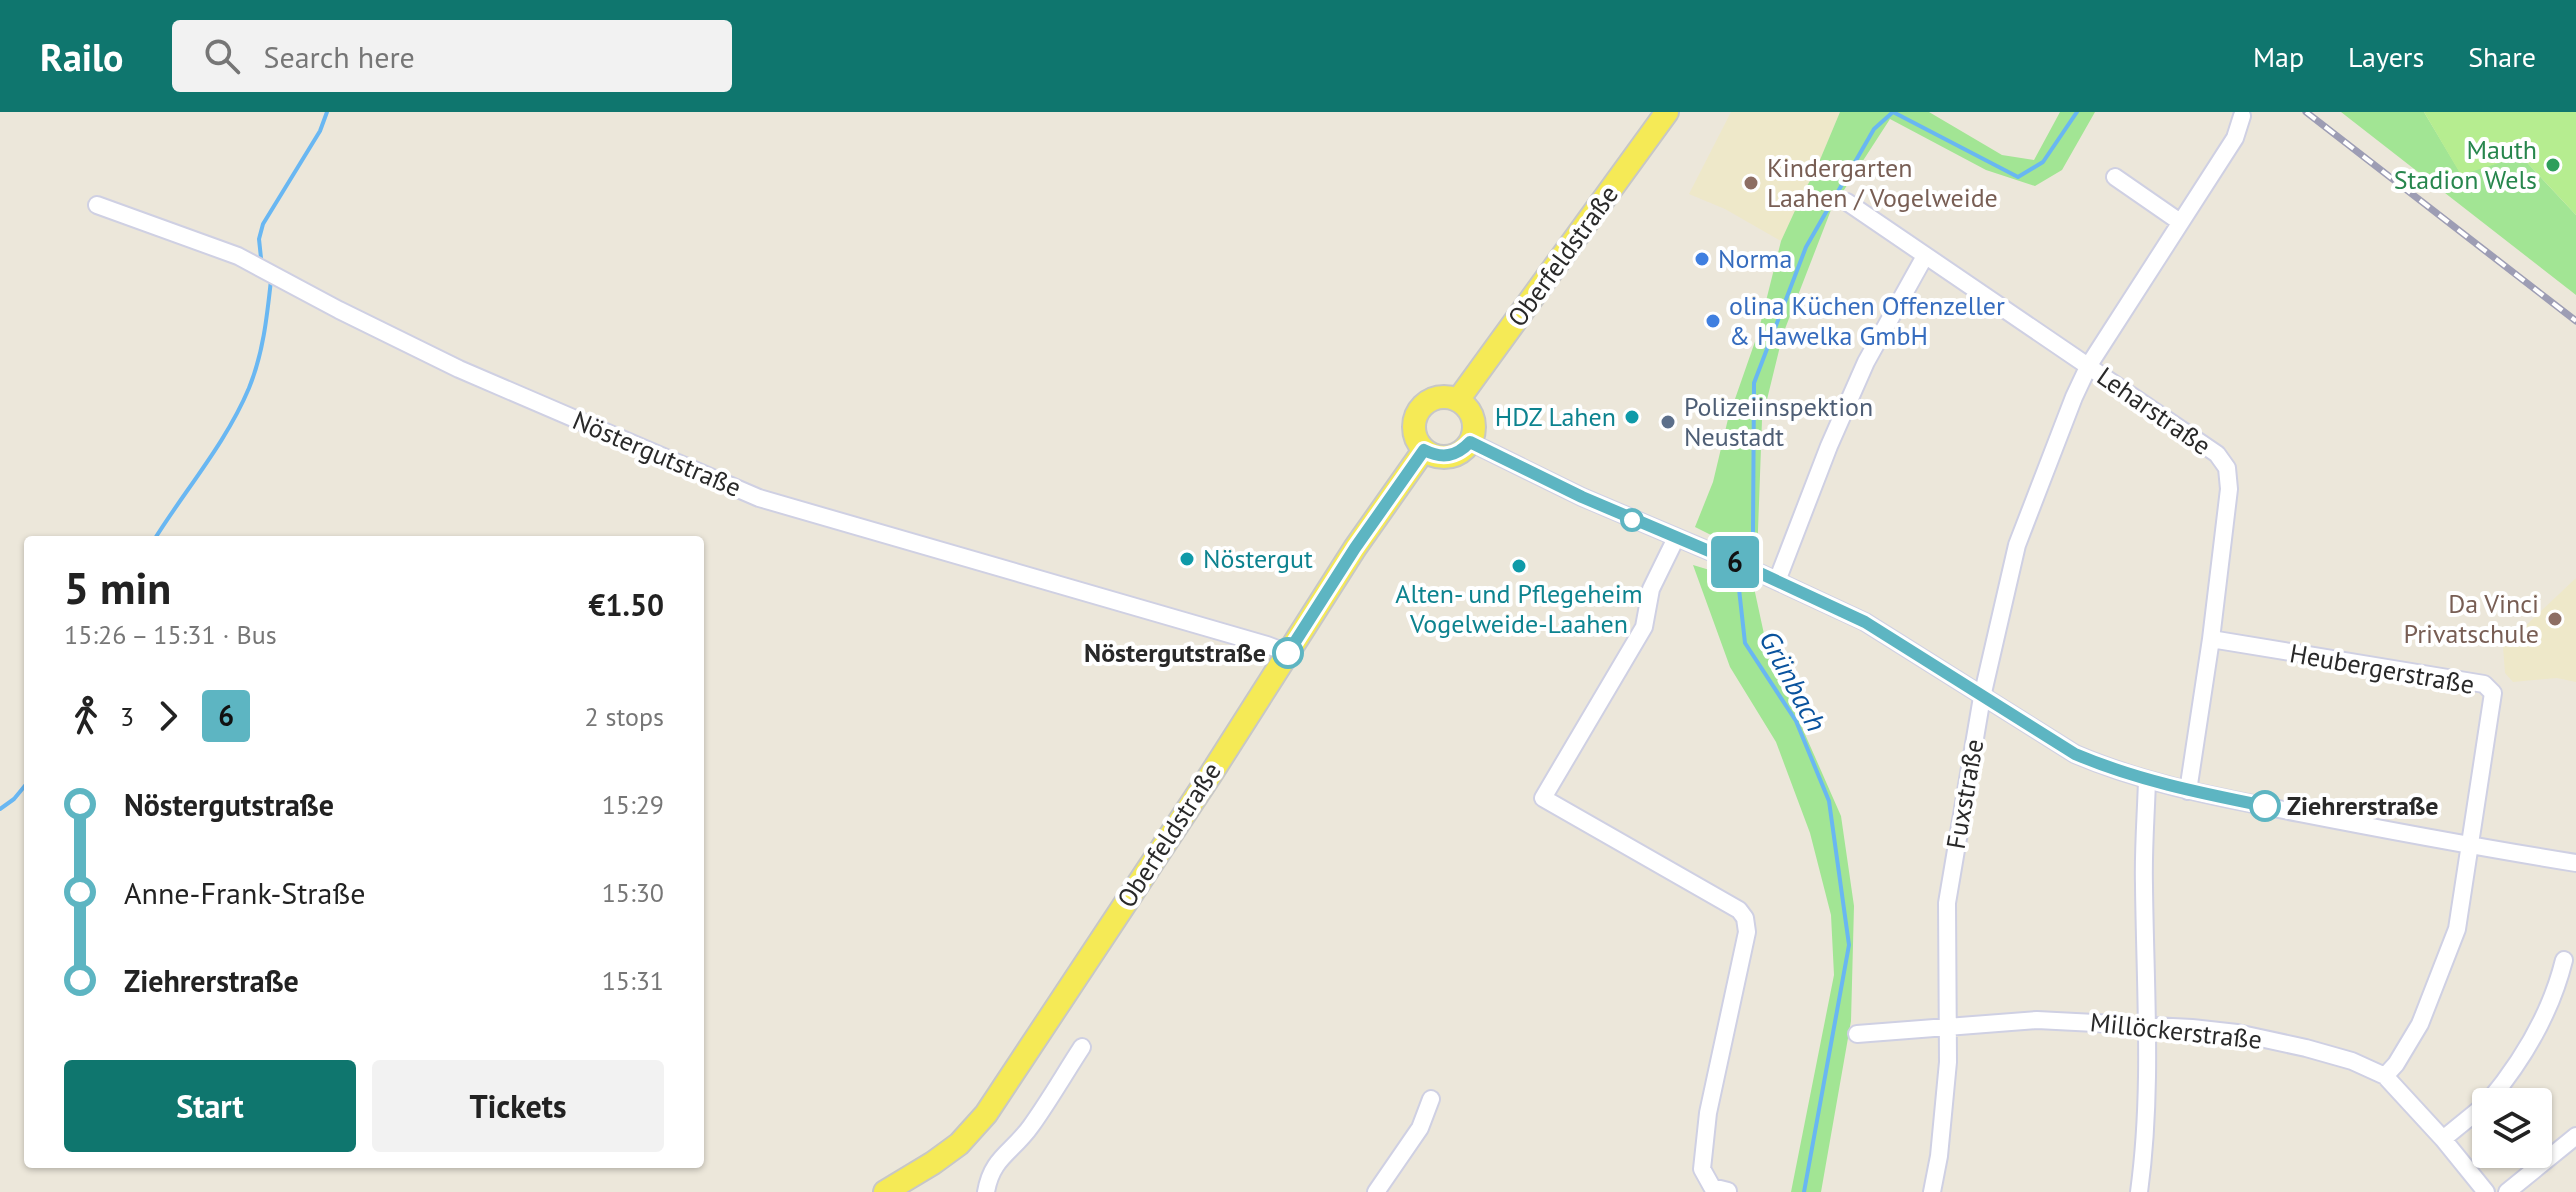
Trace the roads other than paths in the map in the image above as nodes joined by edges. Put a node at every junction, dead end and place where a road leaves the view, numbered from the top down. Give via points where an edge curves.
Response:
1 (1667, 112) edge
2 (2242, 116) dead end
3 (2115, 177) dead end
4 (1847, 202) dead end
5 (97, 205) dead end
6 (2180, 222) junction
7 (1925, 256) junction
8 (2089, 365) junction
9 (1458, 400) junction
10 (1470, 442) junction
11 (1424, 450) junction
12 (1676, 538) junction
13 (1777, 581) junction
14 (2211, 639) junction
15 (1288, 653) junction
16 (1982, 697) junction
17 (2147, 780) junction
18 (2188, 791) junction
19 (2469, 846) junction
20 (2576, 863) edge
21 (2564, 960) dead end
22 (2148, 1025) junction
23 (1947, 1027) junction
24 (1857, 1034) dead end
25 (1082, 1047) dead end
26 (2385, 1076) junction
27 (2500, 1088) edge
28 (1431, 1099) dead end
29 (2472, 1115) edge
30 (2576, 1136) edge
31 (2443, 1139) junction
32 (1728, 1191) edge
33 (885, 1192) edge
34 (986, 1192) edge
35 (1376, 1192) edge
36 (1932, 1192) edge
37 (2139, 1192) edge
38 (2486, 1192) edge
39 (2507, 1192) edge

1 - 9 main road, Oberfeldstraße
2 - 6 street, Fuxstraße via 2235,138
3 - 6 street
4 - 7 street, Leharstraße
5 - 15 street, Nöstergutstraße via 238,256 459,369 759,498
6 - 8 street, Fuxstraße
7 - 8 street, Leharstraße
7 - 13 street via 1866,362
8 - 14 street, Leharstraße via 2217,454 2227,468
8 - 16 street, Fuxstraße via 2017,545
9 - 10 main road via 1473,418
9 - 11 main road via 1435,398 1416,413 1413,426
10 - 11 main road via 1449,457
10 - 12 street
11 - 15 main road, Oberfeldstraße
12 - 13 street
12 - 32 street via 1651,589 1644,627 1543,798 1745,918 1747,932 1708,1113 1702,1169 1712,1187
13 - 16 street via 1865,622
14 - 18 street, Leharstraße
14 - 19 street, Heubergerstraße via 2484,684 2493,693 2493,704
15 - 33 main road, Oberfeldstraße via 986,1114 959,1144
16 - 17 street via 2075,754
16 - 23 street, Fuxstraße via 1947,903
17 - 18 street
17 - 22 street
18 - 19 street
19 - 20 street
19 - 26 street via 2457,929 2420,1024
21 - 27 street via 2535,1035
22 - 23 street, Millöckerstraße via 2037,1020
22 - 26 street, Millöckerstraße via 2237,1033 2352,1061
22 - 37 street
23 - 24 street, Millöckerstraße
23 - 36 street, Fuxstraße
25 - 34 street via 1029,1129 995,1164
26 - 31 street, Millöckerstraße
28 - 35 street via 1420,1128
29 - 31 street
30 - 39 street
31 - 38 street, Millöckerstraße

